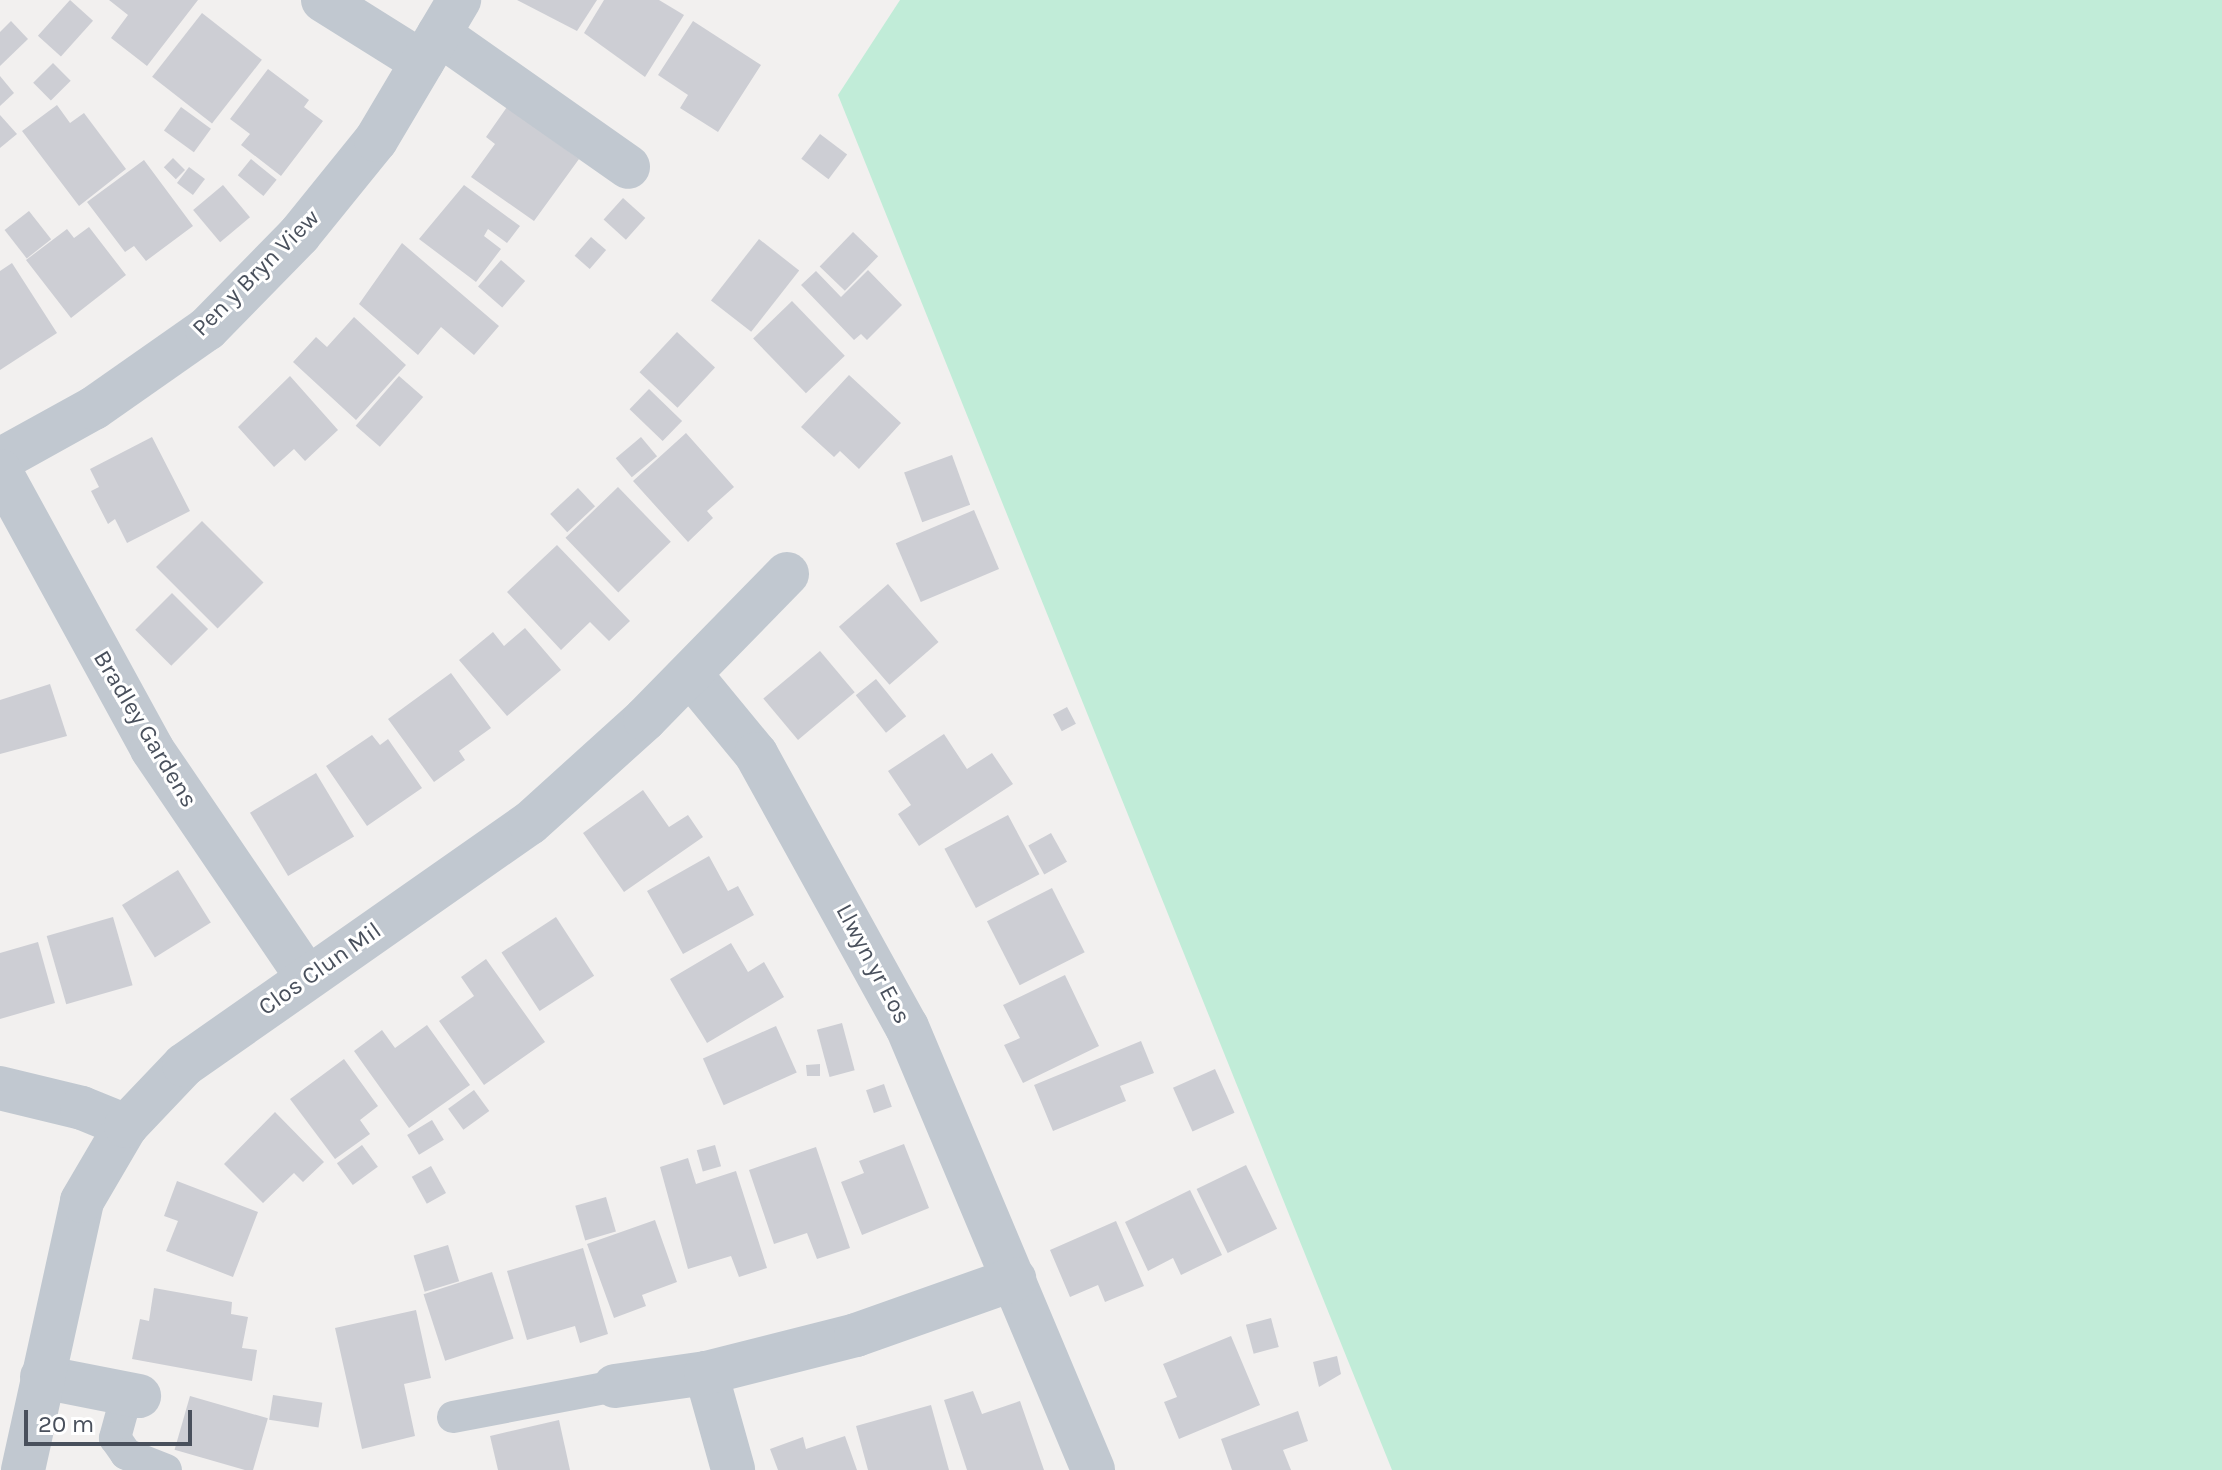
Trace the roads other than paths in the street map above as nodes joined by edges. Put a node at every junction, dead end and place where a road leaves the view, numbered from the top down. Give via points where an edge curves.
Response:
1 (323, 0) edge
2 (440, 32) edge
3 (628, 167) dead end
4 (0, 460) edge
5 (0, 471) edge
6 (787, 574) dead end
7 (690, 674) junction
8 (307, 977) junction
9 (0, 1088) edge
10 (126, 1126) junction
11 (1014, 1279) junction
12 (706, 1373) junction
13 (42, 1377) junction
14 (615, 1386) joint
15 (133, 1395) joint
16 (453, 1417) dead end
17 (733, 1469) edge
18 (23, 1470) edge
19 (166, 1470) edge
20 (1093, 1470) edge

1 - 2 street
2 - 3 street
2 - 4 street, Pen y Bryn View via 376,140 299,235 207,329 94,408
5 - 8 street, Bradley Gardens via 152,749
6 - 7 street, Clos Clun Mil
7 - 8 street, Clos Clun Mil via 530,823
7 - 11 street, Llwyn yr Eos via 756,754 900,1013
8 - 10 street, Clos Clun Mil via 184,1065
9 - 10 street via 82,1108
10 - 13 street, Clos Clun Mil via 82,1201
11 - 12 street via 856,1335
11 - 20 street, Llwyn yr Eos
12 - 14 street
12 - 17 street
13 - 15 street
13 - 18 street, Clos Clun Mil
14 - 16 lane
15 - 19 lane via 115,1438 126,1454

